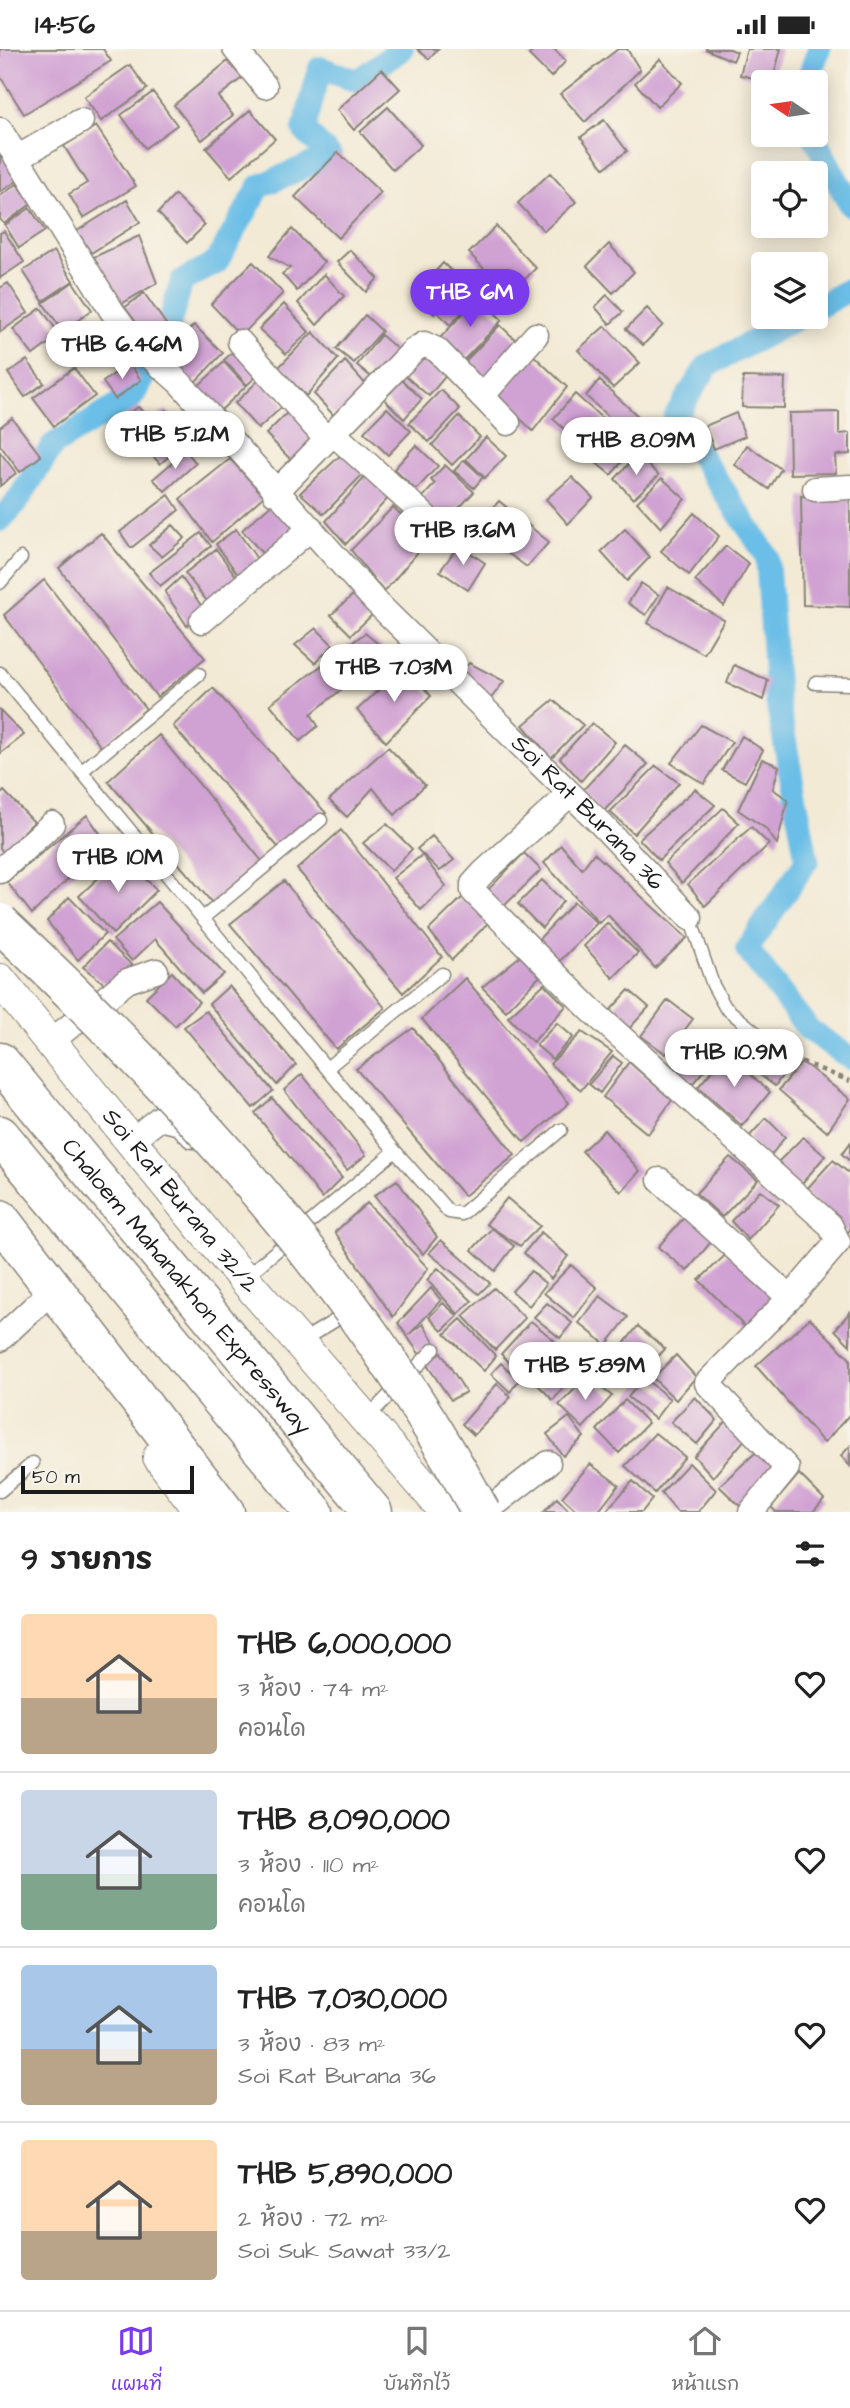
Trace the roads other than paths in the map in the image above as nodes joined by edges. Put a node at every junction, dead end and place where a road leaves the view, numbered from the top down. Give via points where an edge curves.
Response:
1 (235, 49) edge
2 (265, 86) dead end
3 (81, 121) dead end
4 (0, 130) edge
5 (17, 158) junction
6 (536, 335) dead end
7 (240, 342) dead end
8 (482, 396) junction
9 (508, 423) dead end
10 (330, 436) junction
11 (850, 488) edge
12 (815, 489) dead end
13 (275, 493) junction
14 (425, 516) dead end
15 (311, 528) junction
16 (21, 558) dead end
17 (0, 583) edge
18 (202, 621) dead end
19 (0, 673) edge
20 (199, 674) dead end
21 (815, 684) dead end
22 (850, 684) edge
23 (82, 772) junction
24 (570, 794) junction
25 (321, 820) dead end
26 (52, 824) dead end
27 (0, 871) edge
28 (203, 918) junction
29 (690, 918) joint
30 (0, 923) edge
31 (156, 971) dead end
32 (442, 974) dead end
33 (0, 980) edge
34 (50, 1042) junction
35 (779, 1052) road end
36 (0, 1062) edge
37 (327, 1067) junction
38 (561, 1130) dead end
39 (0, 1135) edge
40 (131, 1141) junction
41 (396, 1151) junction
42 (229, 1174) dead end
43 (660, 1180) dead end
44 (0, 1219) edge
45 (844, 1239) edge
46 (0, 1241) edge
47 (244, 1278) junction
48 (39, 1292) junction
49 (790, 1298) junction
50 (349, 1312) dead end
51 (0, 1315) edge
52 (0, 1339) edge
53 (300, 1342) junction
54 (434, 1349) dead end
55 (366, 1419) junction
56 (33, 1462) dead end
57 (548, 1463) dead end
58 (0, 1491) edge
59 (307, 1505) edge
60 (200, 1512) edge
61 (225, 1512) edge
62 (373, 1512) edge
63 (446, 1512) edge
64 (483, 1512) edge
65 (751, 1512) edge

1 - 2 street
3 - 5 street
4 - 5 street, Soi Rat Burana 36
5 - 13 street, Soi Rat Burana 36 via 112,311
6 - 8 street
7 - 10 street
8 - 9 street
8 - 10 street via 437,350 424,344
10 - 13 street
10 - 14 street
11 - 12 street
13 - 15 street, Soi Rat Burana 36
15 - 18 street
15 - 24 street, Soi Rat Burana 36 via 375,601
16 - 17 lane
19 - 23 lane
20 - 23 lane
21 - 22 lane
23 - 28 lane
24 - 29 street, Soi Rat Burana 36
24 - 45 street via 483,873 473,891 591,1010
25 - 28 lane
26 - 27 street
28 - 37 lane
29 - 35 lane via 725,1007
30 - 64 highway, bridge via 148,1066 282,1216 371,1331
31 - 34 street via 127,981
32 - 37 lane
33 - 34 street, Soi Rat Burana 32/2
34 - 40 street, Soi Rat Burana 32/2
36 - 62 highway, Chaloem Mahanakhon Expressway
37 - 41 lane
38 - 41 lane via 462,1214 449,1212
39 - 59 highway, Chaloem Mahanakhon Expressway
40 - 42 street via 160,1118 171,1118
40 - 47 street, Soi Rat Burana 32/2
41 - 47 lane
43 - 49 street
44 - 61 highway
45 - 49 street
46 - 48 street
47 - 53 street, Soi Rat Burana 32/2
48 - 51 street
48 - 52 street
48 - 60 street
49 - 65 street via 707,1383 787,1468
50 - 53 lane
53 - 55 street, Soi Rat Burana 32/2
54 - 55 lane
55 - 63 street, Soi Rat Burana 32/2
56 - 58 lane
57 - 64 street

